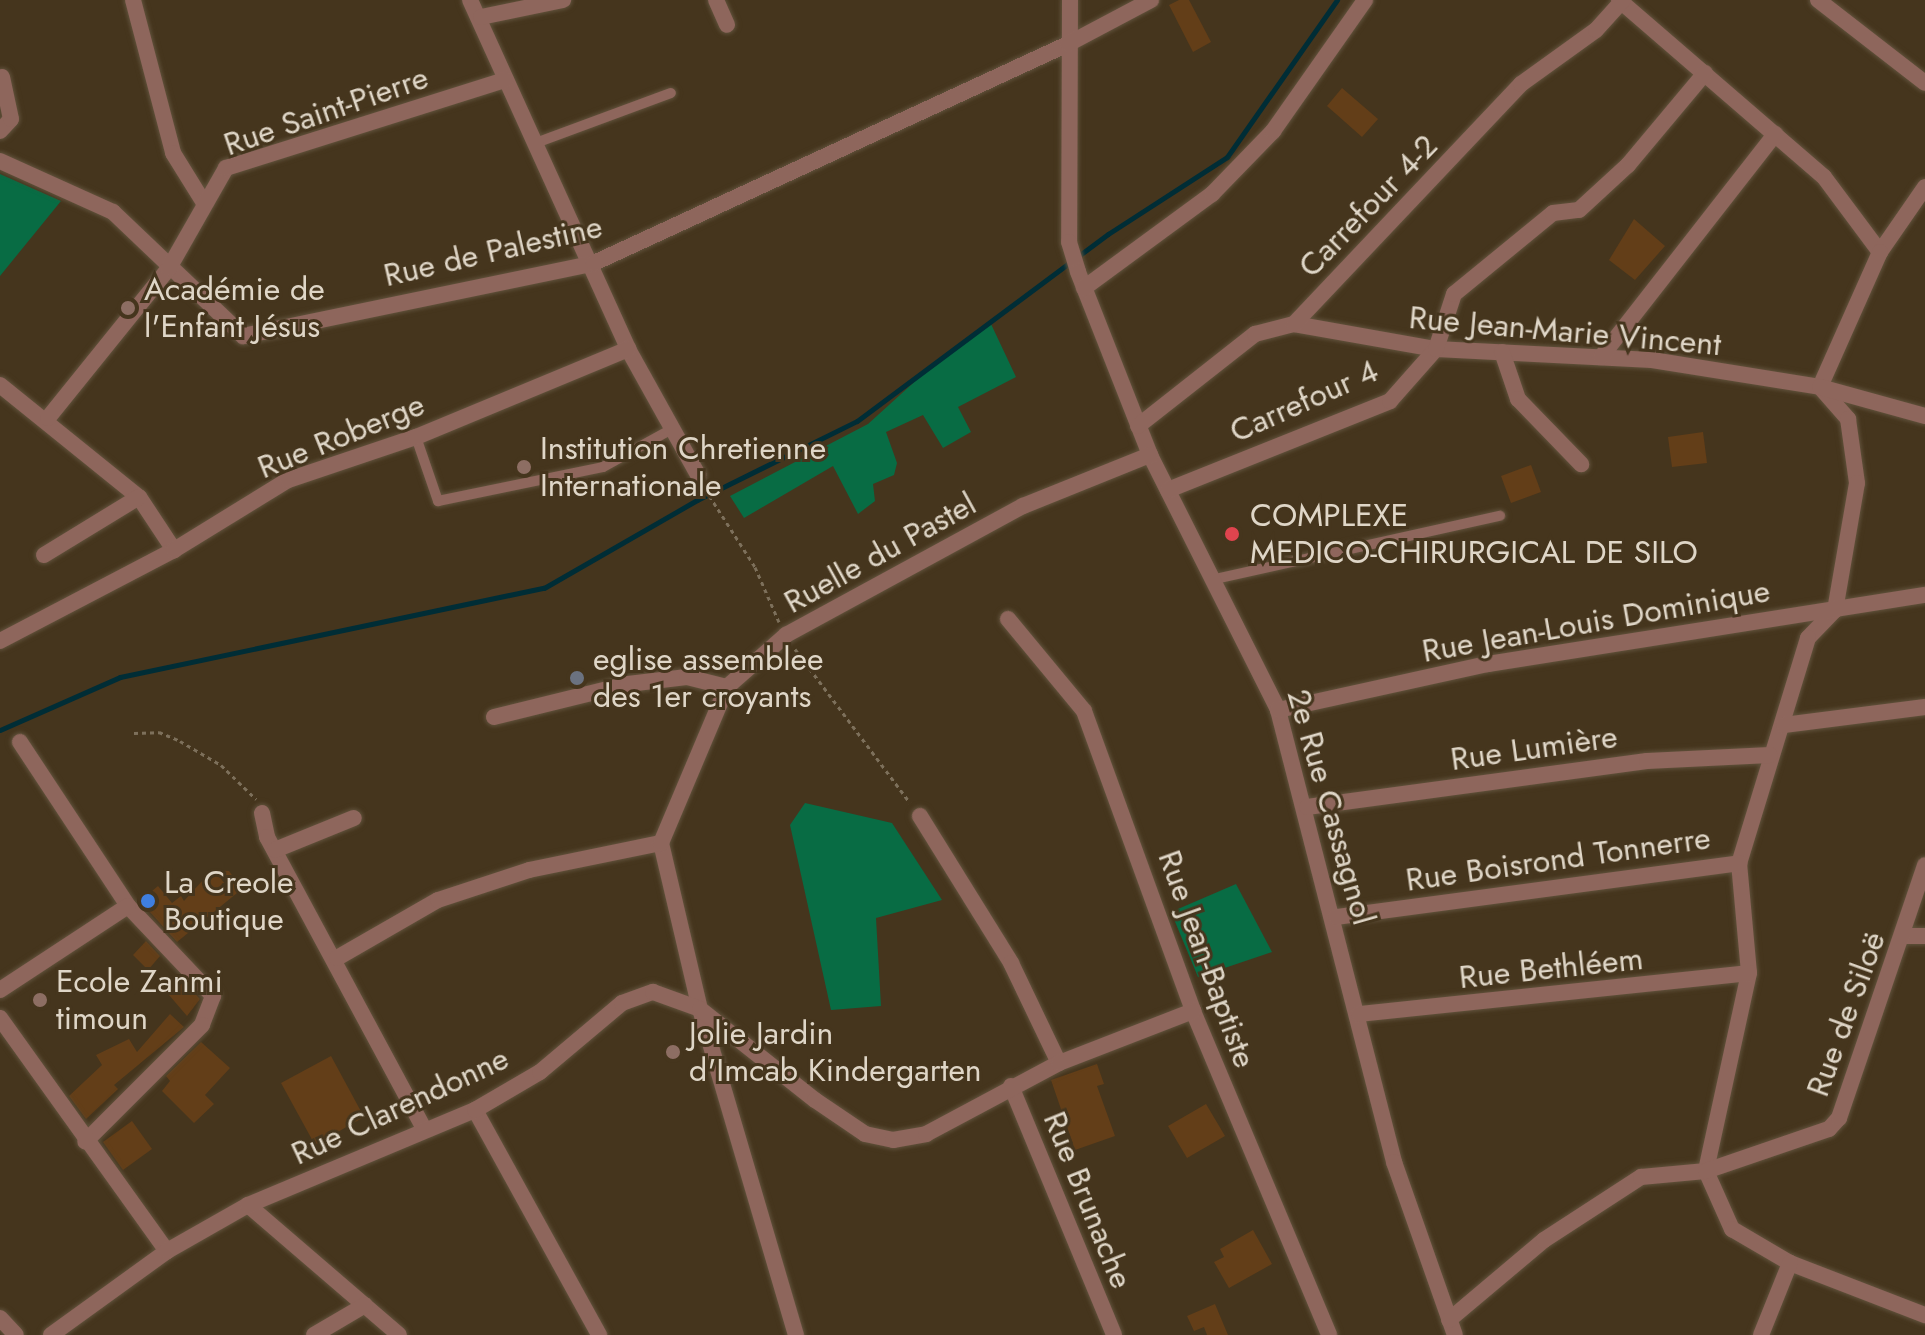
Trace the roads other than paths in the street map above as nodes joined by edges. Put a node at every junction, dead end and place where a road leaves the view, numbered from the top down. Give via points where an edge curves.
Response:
1 (133, 0) edge
2 (470, 0) edge
3 (563, 0) edge
4 (716, 0) edge
5 (1070, 0) edge
6 (1151, 0) edge
7 (1365, 0) edge
8 (1621, 0) edge
9 (1818, 0) edge
10 (481, 17) junction
11 (727, 25) dead end
12 (1068, 44) junction
13 (1705, 73) junction
14 (2, 77) dead end
15 (505, 80) junction
16 (1925, 83) edge
17 (671, 93) dead end
18 (0, 131) edge
19 (1775, 134) junction
20 (533, 144) junction
21 (0, 161) edge
22 (1925, 187) edge
23 (204, 203) junction
24 (1880, 252) junction
25 (594, 263) junction
26 (169, 268) junction
27 (1081, 280) junction
28 (1294, 324) junction
29 (628, 349) junction
30 (1436, 349) junction
31 (1502, 352) junction
32 (1601, 357) junction
33 (0, 385) edge
34 (1820, 387) junction
35 (1925, 416) edge
36 (48, 418) junction
37 (1138, 426) junction
38 (674, 428) junction
39 (416, 437) junction
40 (1150, 455) junction
41 (1581, 464) dead end
42 (698, 475) road end
43 (1168, 490) junction
44 (139, 497) junction
45 (1500, 516) dead end
46 (174, 550) junction
47 (44, 555) dead end
48 (1215, 579) junction
49 (1925, 595) edge
50 (1835, 610) junction
51 (1008, 619) dead end
52 (0, 641) edge
53 (727, 687) junction
54 (1925, 707) edge
55 (1278, 710) junction
56 (494, 717) dead end
57 (1784, 725) junction
58 (20, 742) dead end
59 (1770, 755) junction
60 (1307, 807) junction
61 (262, 813) road end
62 (920, 816) road end
63 (354, 818) dead end
64 (661, 843) junction
65 (275, 850) junction
66 (1739, 863) junction
67 (1925, 865) edge
68 (128, 906) junction
69 (1336, 917) junction
70 (1904, 936) junction
71 (1925, 936) edge
72 (337, 958) junction
73 (1749, 973) junction
74 (0, 990) edge
75 (700, 1009) junction
76 (1193, 1011) junction
77 (1359, 1014) junction
78 (0, 1018) edge
79 (1059, 1063) junction
80 (1011, 1086) junction
81 (475, 1110) junction
82 (424, 1128) junction
83 (85, 1142) junction
84 (1706, 1171) junction
85 (248, 1205) junction
86 (167, 1251) junction
87 (1790, 1263) junction
88 (365, 1305) junction
89 (1925, 1315) edge
90 (0, 1318) edge
91 (1452, 1328) edge
92 (16, 1335) edge
93 (51, 1335) edge
94 (314, 1335) edge
95 (399, 1335) edge
96 (599, 1335) edge
97 (796, 1335) edge
98 (1114, 1335) edge
99 (1329, 1335) edge
100 (1761, 1335) edge

1 - 23 street via 173,153
2 - 10 street
3 - 10 street
4 - 11 street
5 - 12 street
6 - 12 street, Rue de Palestine
7 - 27 street via 1273,131 1212,194
8 - 13 street
8 - 28 street, Carrefour 4-2 via 1596,30 1521,84
9 - 16 street
10 - 15 street
12 - 25 street, Rue de Palestine
12 - 27 street, 2e Rue Cassagnol via 1069,242
13 - 19 street
13 - 30 street, Carrefour 4 via 1628,165 1579,210 1553,213 1454,294
14 - 18 street via 11,119
15 - 20 street
15 - 23 street, Rue Saint-Pierre via 226,168
17 - 20 lane
19 - 24 street via 1824,177
19 - 32 street
20 - 25 street
21 - 26 street, Rue de Palestine via 113,212
22 - 24 street
23 - 26 street, Rue Saint-Pierre
24 - 34 street
25 - 26 street, Rue de Palestine via 243,336
25 - 29 street
26 - 36 street, Rue Saint-Pierre
27 - 37 street, 2e Rue Cassagnol
28 - 30 street, Rue Jean-Marie Vincent
28 - 37 street, Carrefour 4-2 via 1255,334
29 - 38 street
29 - 39 street, Rue Roberge
30 - 31 street, Rue Jean-Marie Vincent
30 - 43 street, Carrefour 4 via 1390,401
31 - 32 street, Rue Jean-Marie Vincent
31 - 41 street via 1518,399
32 - 34 street, Rue Jean-Marie Vincent
33 - 36 street
34 - 35 street, Rue Jean-Marie Vincent
34 - 50 street via 1848,419 1857,483
36 - 44 street
37 - 40 street, 2e Rue Cassagnol
38 - 39 lane via 603,467 438,501
38 - 42 street
39 - 46 street, Rue Roberge via 288,480
40 - 43 street, 2e Rue Cassagnol
40 - 53 street, Ruelle du Pastel via 1023,506 786,635
43 - 48 street, 2e Rue Cassagnol
44 - 46 street
44 - 47 street
45 - 48 lane
46 - 52 street, Rue Roberge
48 - 55 street, 2e Rue Cassagnol
49 - 50 street, Rue Jean-Louis Dominique
50 - 55 street, Rue Jean-Louis Dominique via 1488,664
50 - 57 street via 1808,638
51 - 76 street, Rue Jean-Baptiste via 1084,711
53 - 56 street via 687,677 628,684
53 - 64 street, Ruelle du Pastel
54 - 57 street
55 - 60 street, 2e Rue Cassagnol
57 - 59 street
58 - 68 street
59 - 60 street, Rue Lumière via 1647,761
59 - 66 street
60 - 69 street, 2e Rue Cassagnol
61 - 65 street
62 - 79 street via 1011,963
63 - 65 street
64 - 72 street via 529,870 438,900
64 - 75 street
65 - 72 street
66 - 69 street, Rue Boisrond Tonnerre
66 - 73 street
67 - 70 street, Rue de Siloë
68 - 74 street
68 - 83 street via 213,996 202,1025
69 - 77 street, 2e Rue Cassagnol
70 - 71 street
70 - 84 street, Rue de Siloë via 1839,1118 1829,1129
72 - 82 street
73 - 77 street, Rue Bethléem
73 - 84 street
75 - 80 street, Rue Clarendonne via 865,1134 893,1140 926,1134
75 - 81 street, Rue Clarendonne via 653,992 622,1003 540,1072
75 - 97 street
76 - 79 street, Rue Clarendonne
76 - 99 street, Rue Jean-Baptiste
77 - 91 street, 2e Rue Cassagnol via 1394,1162
78 - 83 street
79 - 80 street, Rue Clarendonne
80 - 98 street, Rue Brunache
81 - 82 street, Rue Clarendonne
81 - 96 street
82 - 85 street, Rue Clarendonne
83 - 86 street
84 - 87 street via 1732,1229
84 - 91 street, Rue de Siloë via 1641,1177 1544,1240
85 - 86 street, Rue Clarendonne
85 - 88 street
86 - 93 street, Rue Clarendonne
87 - 89 street
87 - 100 street
88 - 94 street
88 - 95 street
90 - 92 street

